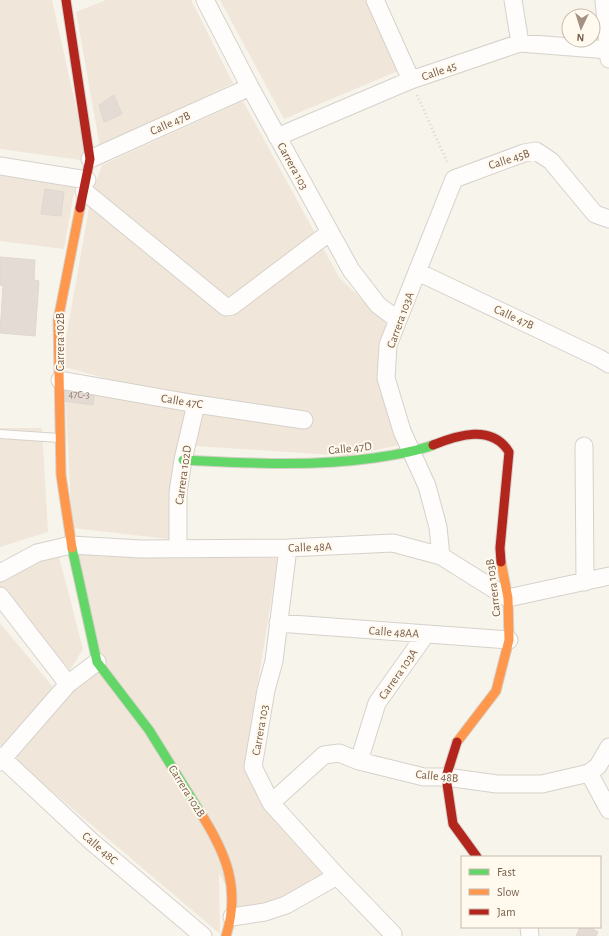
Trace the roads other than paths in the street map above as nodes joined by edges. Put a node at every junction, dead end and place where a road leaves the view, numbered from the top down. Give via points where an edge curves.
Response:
1 (66, 0) edge
2 (205, 0) edge
3 (375, 0) edge
4 (513, 0) edge
5 (604, 0) edge
6 (520, 44) junction
7 (609, 53) edge
8 (411, 80) junction
9 (250, 87) junction
10 (277, 137) junction
11 (90, 159) junction
12 (0, 166) edge
13 (454, 179) joint
14 (86, 185) junction
15 (609, 219) edge
16 (330, 232) junction
17 (418, 272) junction
18 (398, 320) junction
19 (609, 364) edge
20 (60, 380) junction
21 (196, 404) junction
22 (304, 420) dead end
23 (0, 434) edge
24 (60, 438) junction
25 (584, 446) dead end
26 (412, 452) junction
27 (509, 452) joint
28 (183, 460) junction
29 (71, 545) junction
30 (178, 547) junction
31 (288, 548) junction
32 (441, 556) junction
33 (0, 573) edge
34 (609, 576) edge
35 (584, 582) junction
36 (0, 596) edge
37 (508, 598) junction
38 (278, 623) junction
39 (426, 634) junction
40 (509, 640) junction
41 (98, 662) junction
42 (68, 684) junction
43 (609, 747) edge
44 (1, 759) edge
45 (359, 761) junction
46 (589, 773) junction
47 (446, 777) junction
48 (271, 803) junction
49 (609, 810) edge
50 (476, 856) edge
51 (337, 876) junction
52 (232, 918) junction
53 (393, 934) dead end
54 (203, 936) edge
55 (226, 936) edge

1 - 11 street, Carrera 102B
2 - 9 street, Carrera 103
3 - 8 street
4 - 6 street
5 - 7 street
6 - 7 street, Calle 45
6 - 8 street, Calle 45
8 - 10 street, Calle 45
9 - 10 street, Carrera 103
9 - 11 street, Calle 47B
10 - 16 street, Carrera 103
11 - 14 street, Carrera 102B
12 - 14 street
13 - 15 street, Calle 45B via 536,151 552,160 595,214
13 - 17 street, Carrera 103A
14 - 16 street via 226,307 232,306
14 - 20 street, Carrera 102B via 59,313
16 - 18 street, Carrera 103 via 351,270 378,304
17 - 18 street, Carrera 103A
17 - 19 street, Calle 47B
18 - 26 street, Carrera 103A via 388,345 386,378 402,431
20 - 21 street, Calle 47C
20 - 24 street, Carrera 102B
21 - 22 street, Calle 47C
21 - 28 street, Carrera 102D
23 - 24 lane
24 - 29 street, Carrera 102B via 61,475
25 - 35 street
26 - 27 street, Calle 47D via 459,437 480,434 496,438
26 - 28 street, Calle 47D via 354,461 307,464 256,465
26 - 32 street, Carrera 103A via 429,493 438,527
27 - 37 street, Carrera 103B via 500,548 501,570
28 - 30 street, Carrera 102D via 178,492
29 - 30 street, Calle 48A via 141,549
29 - 33 street, Calle 48A via 37,553
29 - 41 street, Carrera 102B
30 - 31 street, Calle 48A
31 - 32 street, Calle 48A via 392,543
31 - 38 street, Carrera 103
32 - 37 street, Calle 48A
34 - 35 street
35 - 37 street
36 - 42 street
37 - 40 street, Carrera 103B
38 - 39 street, Calle 48AA
38 - 48 street, Carrera 103 via 274,661 266,690 253,767
39 - 40 street, Calle 48AA
39 - 45 street, Carrera 103A via 377,703
40 - 47 street, Carrera 103B via 496,691 456,744
41 - 42 street
41 - 52 street, Carrera 102B via 149,730 226,858 233,888
42 - 44 street
43 - 46 street via 598,766
44 - 54 street, Calle 48C via 91,841
45 - 47 street, Calle 48B via 424,777
45 - 48 street, Calle 48B via 339,753 324,755
46 - 47 street, Calle 48B via 542,784 497,784
46 - 49 street
47 - 50 street via 453,824
48 - 51 street, Carrera 103
51 - 52 street via 286,905
51 - 53 street, Carrera 103
52 - 55 street, Carrera 102B

